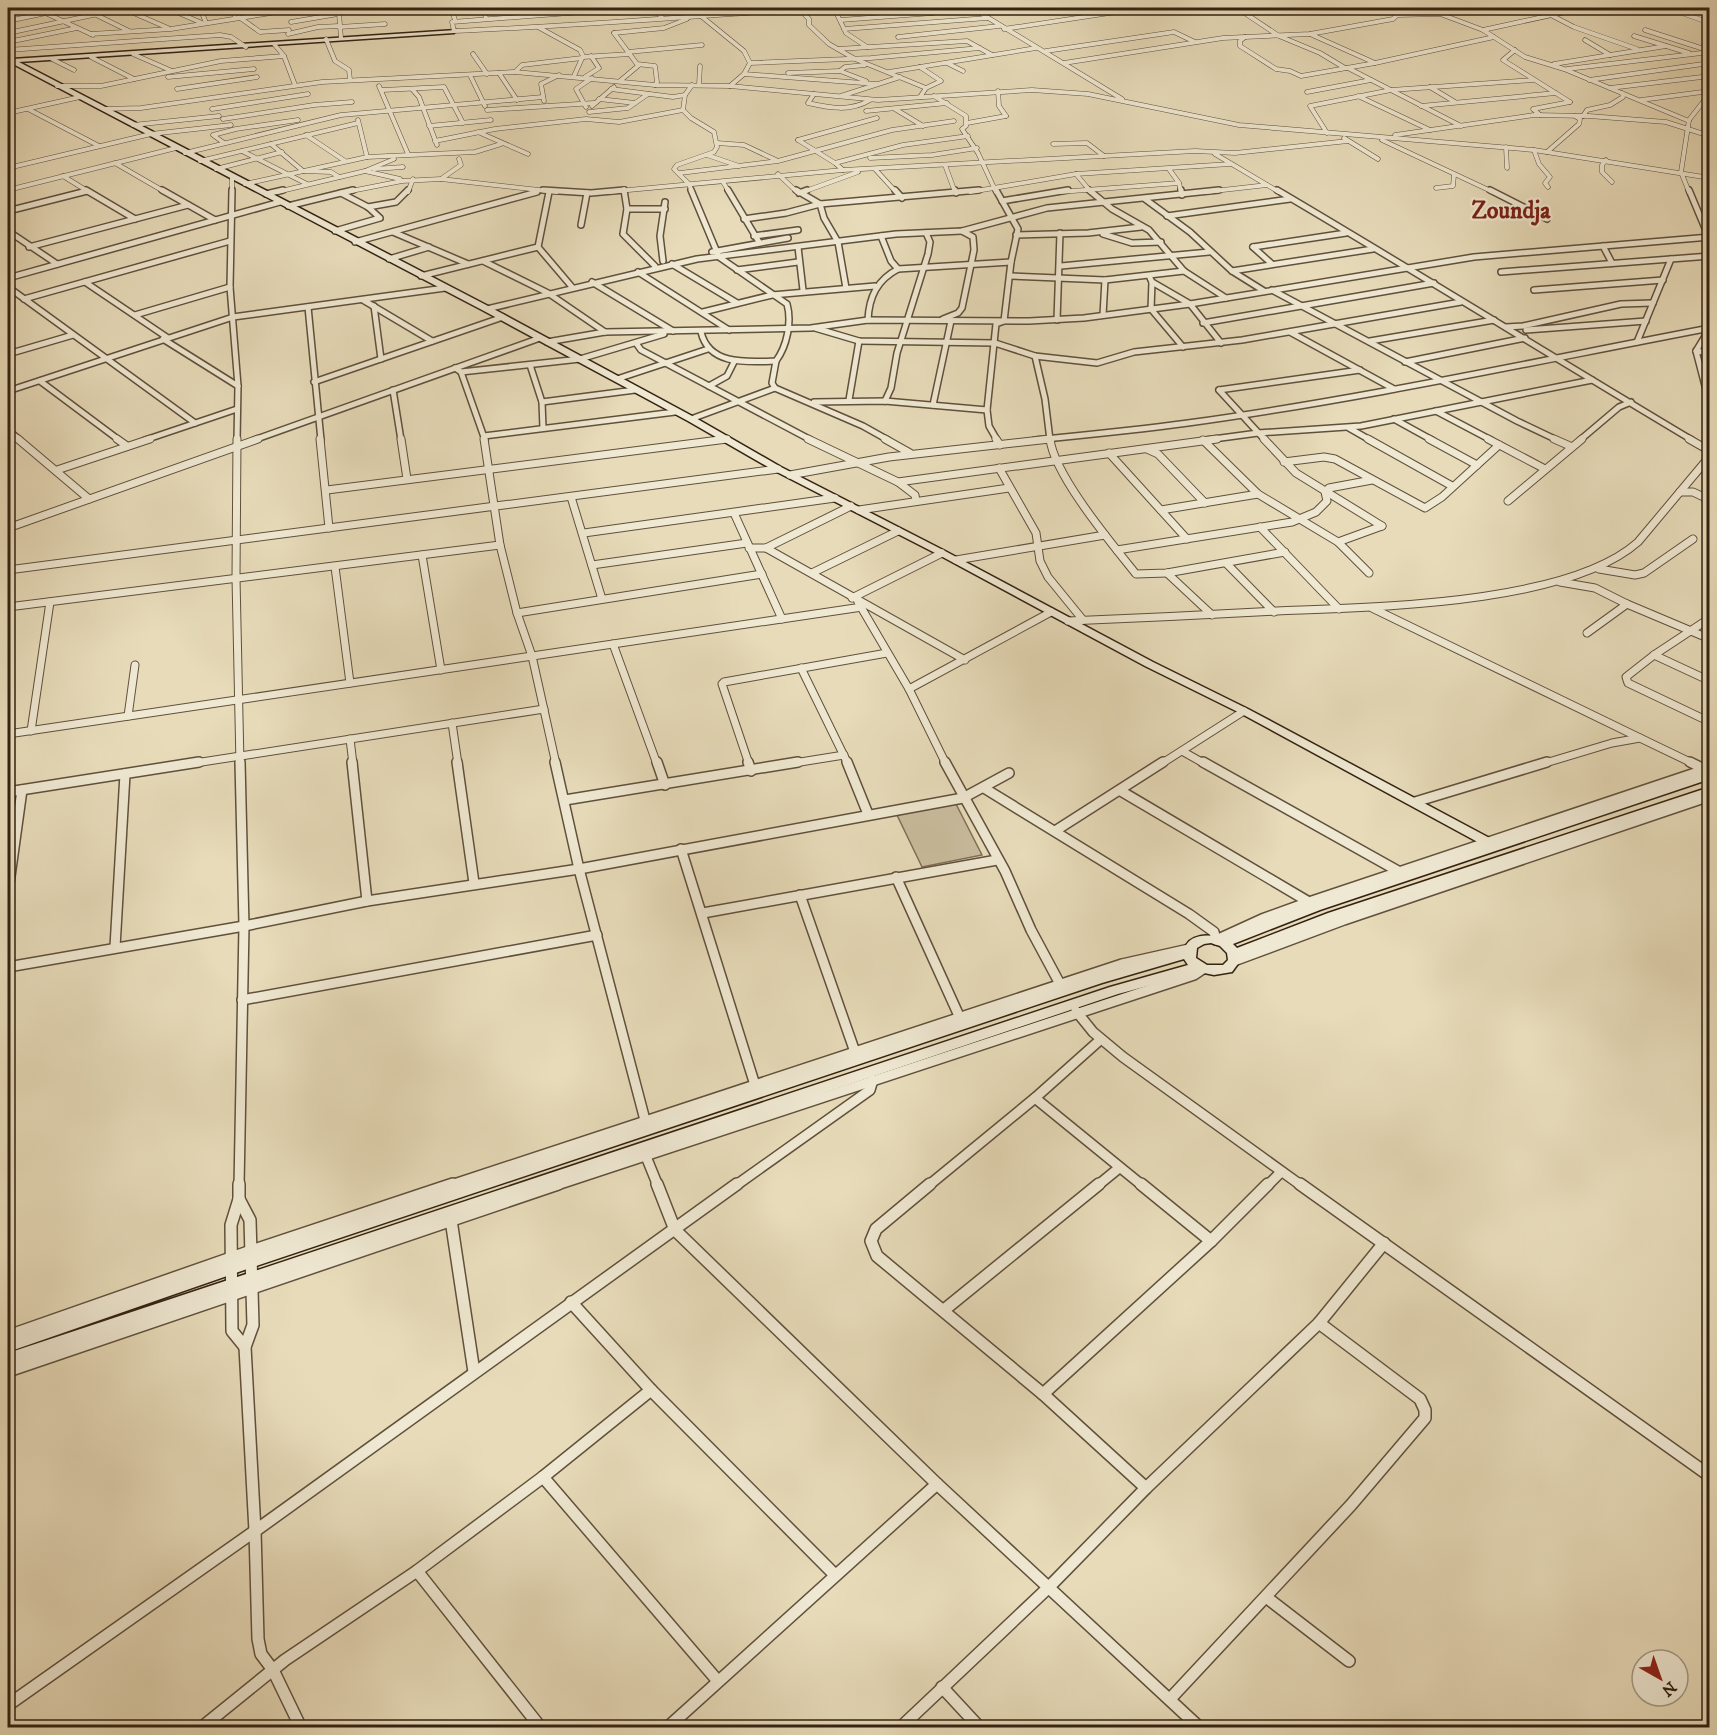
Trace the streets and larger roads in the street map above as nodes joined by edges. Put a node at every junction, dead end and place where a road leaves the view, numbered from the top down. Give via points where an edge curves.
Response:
1 (29, 8) edge
2 (82, 8) edge
3 (124, 8) edge
4 (167, 8) edge
5 (200, 8) edge
6 (233, 8) edge
7 (302, 8) edge
8 (332, 8) edge
9 (451, 8) edge
10 (483, 8) edge
11 (516, 8) edge
12 (552, 8) edge
13 (621, 8) edge
14 (655, 8) edge
15 (730, 8) edge
16 (819, 8) edge
17 (868, 8) edge
18 (923, 8) edge
19 (972, 8) edge
20 (1112, 8) edge
21 (1237, 8) edge
22 (1549, 8) edge
23 (1584, 8) edge
24 (1668, 8) edge
25 (257, 9) dead end
26 (800, 9) junction
27 (835, 9) edge
28 (41, 11) dead end
29 (292, 11) junction
30 (8, 12) edge
31 (1557, 12) junction
32 (46, 13) junction
33 (552, 13) junction
34 (92, 14) junction
35 (338, 14) junction
36 (734, 14) junction
37 (933, 14) junction
38 (1549, 14) junction
39 (519, 15) junction
40 (701, 16) junction
41 (237, 17) junction
42 (691, 17) junction
43 (486, 18) junction
44 (662, 18) junction
45 (988, 18) junction
46 (455, 20) junction
47 (627, 20) junction
48 (841, 20) junction
49 (8, 21) edge
50 (63, 21) junction
51 (619, 21) junction
52 (945, 21) junction
53 (291, 22) junction
54 (1710, 23) edge
55 (202, 24) junction
56 (385, 24) dead end
57 (339, 27) junction
58 (538, 27) junction
59 (77, 28) junction
60 (1001, 28) junction
61 (1485, 28) junction
62 (844, 29) junction
63 (171, 30) junction
64 (1645, 30) dead end
65 (454, 31) junction
66 (130, 32) junction
67 (288, 32) junction
68 (8, 33) edge
69 (614, 33) junction
70 (91, 34) junction
71 (1310, 34) junction
72 (42, 35) junction
73 (226, 36) junction
74 (1279, 36) junction
75 (1634, 36) dead end
76 (898, 37) dead end
77 (1494, 37) junction
78 (341, 38) junction
79 (1245, 38) junction
80 (326, 39) junction
81 (1585, 40) dead end
82 (8, 42) edge
83 (291, 42) junction
84 (1195, 42) junction
85 (1617, 42) junction
86 (110, 43) junction
87 (274, 44) junction
88 (702, 45) dead end
89 (67, 46) junction
90 (1595, 46) junction
91 (1666, 46) junction
92 (246, 47) junction
93 (867, 47) junction
94 (1036, 47) junction
95 (981, 48) junction
96 (838, 49) junction
97 (8, 50) edge
98 (1515, 50) junction
99 (1640, 50) junction
100 (1046, 51) dead end
101 (1710, 51) edge
102 (1009, 52) junction
103 (629, 53) junction
104 (133, 54) junction
105 (473, 54) dead end
106 (1693, 54) junction
107 (992, 55) junction
108 (1611, 55) junction
109 (284, 56) junction
110 (591, 56) junction
111 (91, 57) junction
112 (582, 57) junction
113 (1019, 57) dead end
114 (1667, 57) junction
115 (1131, 58) dead end
116 (52, 59) junction
117 (250, 59) junction
118 (855, 59) junction
119 (828, 60) junction
120 (1710, 61) edge
121 (11, 62) edge
122 (750, 63) junction
123 (947, 63) junction
124 (1064, 63) junction
125 (1375, 63) junction
126 (1551, 64) junction
127 (639, 65) junction
128 (700, 66) dead end
129 (873, 66) junction
130 (845, 67) junction
131 (920, 67) junction
132 (1068, 67) junction
133 (1684, 67) junction
134 (1346, 68) junction
135 (254, 69) junction
136 (1564, 69) junction
137 (74, 70) dead end
138 (173, 71) junction
139 (840, 71) junction
140 (963, 71) dead end
141 (392, 72) dead end
142 (515, 72) junction
143 (888, 72) junction
144 (164, 73) junction
145 (500, 73) junction
146 (486, 74) junction
147 (744, 74) junction
148 (756, 74) junction
149 (470, 75) junction
150 (559, 75) junction
151 (574, 76) junction
152 (1710, 76) edge
153 (168, 77) junction
154 (257, 77) junction
155 (584, 77) junction
156 (901, 77) junction
157 (593, 78) junction
158 (135, 79) junction
159 (394, 79) junction
160 (350, 80) junction
161 (377, 80) junction
162 (1371, 80) junction
163 (1533, 80) junction
164 (1588, 80) junction
165 (620, 81) junction
166 (874, 84) junction
167 (295, 85) junction
168 (655, 85) junction
169 (692, 85) junction
170 (699, 85) junction
171 (57, 86) junction
172 (87, 86) junction
173 (730, 86) junction
174 (1429, 87) junction
175 (177, 88) junction
176 (926, 88) junction
177 (1607, 88) junction
178 (412, 89) junction
179 (261, 90) junction
180 (382, 90) junction
181 (611, 90) junction
182 (1390, 90) junction
183 (998, 91) junction
184 (1307, 92) dead end
185 (1710, 92) edge
186 (1556, 93) junction
187 (1622, 93) junction
188 (308, 94) dead end
189 (648, 94) junction
190 (814, 94) junction
191 (76, 95) junction
192 (686, 95) junction
193 (934, 96) junction
194 (1358, 96) junction
195 (838, 97) junction
196 (920, 97) junction
197 (543, 98) junction
198 (599, 99) junction
199 (195, 100) junction
200 (517, 100) junction
201 (870, 100) junction
202 (1639, 100) junction
203 (187, 101) junction
204 (352, 102) dead end
205 (483, 102) junction
206 (1456, 102) junction
207 (594, 103) junction
208 (1129, 103) junction
209 (583, 104) junction
210 (636, 104) junction
211 (947, 104) junction
212 (452, 105) junction
213 (546, 106) junction
214 (1421, 106) junction
215 (859, 107) junction
216 (423, 108) junction
217 (28, 109) junction
218 (104, 109) junction
219 (212, 109) junction
220 (894, 109) junction
221 (487, 110) junction
222 (682, 110) junction
223 (957, 110) junction
224 (389, 111) junction
225 (588, 111) junction
226 (866, 111) junction
227 (8, 113) edge
228 (358, 113) junction
229 (1575, 116) junction
230 (1583, 116) junction
231 (1543, 117) junction
232 (221, 118) junction
233 (586, 119) junction
234 (319, 120) junction
235 (491, 120) junction
236 (1689, 121) junction
237 (954, 122) junction
238 (358, 123) junction
239 (464, 123) junction
240 (967, 123) junction
241 (134, 125) junction
242 (231, 125) junction
243 (429, 126) junction
244 (922, 126) junction
245 (1462, 127) junction
246 (1688, 128) junction
247 (236, 129) junction
248 (495, 129) junction
249 (962, 129) junction
250 (1431, 130) junction
251 (478, 132) junction
252 (1327, 133) junction
253 (151, 134) junction
254 (1339, 134) junction
255 (306, 135) junction
256 (968, 136) junction
257 (1709, 136) edge
258 (1377, 137) junction
259 (435, 141) junction
260 (1347, 141) junction
261 (224, 143) junction
262 (717, 143) junction
263 (271, 144) junction
264 (501, 144) junction
265 (1053, 144) dead end
266 (99, 146) junction
267 (1506, 147) junction
268 (176, 148) junction
269 (977, 148) junction
270 (1534, 150) junction
271 (242, 151) junction
272 (1209, 151) junction
273 (282, 152) junction
274 (817, 152) junction
275 (1547, 152) junction
276 (185, 153) junction
277 (440, 153) junction
278 (408, 154) junction
279 (528, 154) dead end
280 (707, 155) junction
281 (1104, 156) junction
282 (367, 157) junction
283 (258, 158) junction
284 (459, 159) dead end
285 (854, 159) junction
286 (1378, 159) dead end
287 (388, 160) junction
288 (1606, 160) junction
289 (200, 161) junction
290 (345, 161) junction
291 (778, 161) junction
292 (115, 163) junction
293 (835, 163) junction
294 (983, 164) junction
295 (1230, 164) junction
296 (945, 165) junction
297 (403, 167) junction
298 (742, 167) junction
299 (8, 168) edge
300 (1507, 168) dead end
301 (864, 169) junction
302 (875, 169) junction
303 (1169, 169) junction
304 (216, 170) junction
305 (366, 170) junction
306 (843, 170) junction
307 (303, 171) junction
308 (1681, 172) junction
309 (680, 173) junction
310 (778, 174) junction
311 (1076, 174) junction
312 (287, 175) junction
313 (1454, 175) junction
314 (63, 176) junction
315 (232, 177) junction
316 (339, 177) junction
317 (399, 178) junction
318 (441, 178) junction
319 (1710, 178) edge
320 (406, 179) junction
321 (413, 179) junction
322 (723, 182) junction
323 (1612, 182) dead end
324 (1179, 183) junction
325 (245, 184) junction
326 (307, 184) junction
327 (689, 184) junction
328 (1267, 185) junction
329 (994, 187) junction
330 (1548, 187) dead end
331 (1436, 188) dead end
332 (624, 189) junction
333 (1088, 189) junction
334 (8, 190) edge
335 (87, 191) junction
336 (541, 191) junction
337 (549, 192) junction
338 (341, 193) junction
339 (587, 193) junction
340 (799, 193) junction
341 (956, 193) junction
342 (266, 194) junction
343 (1182, 195) junction
344 (902, 198) junction
345 (1145, 199) junction
346 (1291, 199) junction
347 (1002, 201) junction
348 (665, 202) dead end
349 (1105, 202) junction
350 (284, 204) junction
351 (820, 204) junction
352 (188, 205) junction
353 (368, 207) junction
354 (627, 209) junction
355 (665, 209) junction
356 (8, 211) edge
357 (230, 215) junction
358 (1167, 216) junction
359 (135, 219) junction
360 (744, 219) junction
361 (1009, 219) junction
362 (1547, 219) dead end
363 (215, 220) junction
364 (581, 225) dead end
365 (1142, 226) junction
366 (798, 230) dead end
367 (8, 231) edge
368 (335, 231) junction
369 (962, 231) junction
370 (393, 232) junction
371 (1346, 232) junction
372 (926, 233) junction
373 (1060, 233) junction
374 (1088, 233) junction
375 (1016, 235) junction
376 (754, 236) junction
377 (881, 236) junction
378 (788, 238) dead end
379 (1709, 238) edge
380 (230, 241) junction
381 (355, 242) junction
382 (759, 242) junction
383 (838, 242) junction
384 (1161, 242) junction
385 (1603, 246) junction
386 (29, 247) junction
387 (429, 247) junction
388 (537, 247) junction
389 (798, 247) junction
390 (1374, 249) junction
391 (1209, 252) junction
392 (718, 254) junction
393 (1171, 255) junction
394 (1710, 256) edge
395 (389, 259) junction
396 (1671, 259) junction
397 (483, 261) junction
398 (663, 261) junction
399 (798, 262) junction
400 (1011, 262) junction
401 (1612, 263) junction
402 (57, 264) junction
403 (672, 264) junction
404 (1272, 264) junction
405 (468, 265) junction
406 (970, 265) junction
407 (653, 267) junction
408 (924, 267) junction
409 (1061, 267) junction
410 (1408, 267) junction
411 (898, 269) junction
412 (737, 270) junction
413 (1184, 271) junction
414 (1232, 271) junction
415 (638, 272) junction
416 (1501, 272) dead end
417 (1148, 275) junction
418 (421, 276) junction
419 (1010, 276) junction
420 (8, 278) edge
421 (1057, 278) junction
422 (1105, 280) junction
423 (1663, 280) junction
424 (85, 282) junction
425 (592, 282) junction
426 (1152, 282) junction
427 (1434, 283) junction
428 (875, 286) junction
429 (8, 287) edge
430 (230, 287) junction
431 (572, 287) junction
432 (445, 288) junction
433 (846, 288) junction
434 (803, 290) junction
435 (1534, 290) dead end
436 (1268, 291) junction
437 (548, 293) junction
438 (772, 295) junction
439 (1226, 298) junction
440 (24, 299) junction
441 (362, 300) junction
442 (1461, 302) junction
443 (738, 303) junction
444 (1653, 303) junction
445 (1190, 304) junction
446 (308, 306) junction
447 (374, 306) junction
448 (1300, 306) junction
449 (487, 309) junction
450 (1151, 309) junction
451 (703, 312) junction
452 (135, 315) junction
453 (1103, 315) junction
454 (233, 317) junction
455 (502, 317) junction
456 (868, 320) junction
457 (1057, 320) junction
458 (1494, 320) junction
459 (907, 321) junction
460 (936, 321) junction
461 (951, 321) junction
462 (1004, 321) junction
463 (1646, 321) junction
464 (1203, 323) junction
465 (1332, 323) junction
466 (1506, 327) junction
467 (787, 328) junction
468 (811, 328) junction
469 (729, 330) junction
470 (1513, 331) junction
471 (605, 332) junction
472 (673, 332) junction
473 (701, 332) junction
474 (1290, 332) junction
475 (1642, 332) junction
476 (73, 335) junction
477 (1670, 336) junction
478 (1661, 337) junction
479 (165, 338) junction
480 (1524, 338) junction
481 (544, 340) junction
482 (432, 341) junction
483 (860, 341) junction
484 (901, 341) junction
485 (1370, 341) junction
486 (1637, 342) junction
487 (636, 343) junction
488 (946, 343) junction
489 (995, 343) junction
490 (1221, 343) junction
491 (1701, 344) junction
492 (1183, 347) junction
493 (708, 349) junction
494 (1696, 351) junction
495 (1710, 353) edge
496 (8, 354) edge
497 (1035, 356) junction
498 (106, 359) junction
499 (381, 359) junction
500 (580, 359) junction
501 (1555, 359) junction
502 (776, 361) junction
503 (734, 362) junction
504 (1405, 362) junction
505 (666, 364) junction
506 (530, 365) junction
507 (458, 370) junction
508 (1360, 370) junction
509 (1706, 374) edge
510 (617, 379) junction
511 (1442, 380) junction
512 (1592, 380) junction
513 (40, 381) junction
514 (314, 382) junction
515 (238, 386) junction
516 (709, 386) junction
517 (776, 388) junction
518 (393, 390) junction
519 (635, 390) junction
520 (1394, 390) junction
521 (8, 391) edge
522 (1708, 396) edge
523 (849, 399) junction
524 (885, 400) junction
525 (1482, 401) junction
526 (542, 402) junction
527 (739, 402) junction
528 (811, 402) junction
529 (1631, 402) junction
530 (933, 405) junction
531 (1710, 405) edge
532 (237, 409) junction
533 (987, 410) junction
534 (1436, 411) junction
535 (675, 412) junction
536 (1243, 415) junction
537 (319, 416) junction
538 (691, 419) junction
539 (1394, 419) junction
540 (195, 423) junction
541 (543, 428) junction
542 (1349, 428) junction
543 (8, 430) edge
544 (1258, 433) junction
545 (483, 436) junction
546 (727, 439) junction
547 (1050, 440) junction
548 (1203, 440) junction
549 (1033, 442) junction
550 (1000, 445) junction
551 (1499, 445) junction
552 (127, 446) junction
553 (237, 446) junction
554 (1570, 447) junction
555 (1144, 448) junction
556 (1051, 450) junction
557 (1710, 451) edge
558 (1109, 453) junction
559 (911, 454) junction
560 (1710, 456) edge
561 (852, 461) junction
562 (1055, 461) junction
563 (1284, 462) junction
564 (1477, 465) junction
565 (999, 468) junction
566 (490, 469) junction
567 (778, 469) junction
568 (57, 470) junction
569 (1545, 470) junction
570 (790, 475) junction
571 (407, 479) junction
572 (1372, 480) junction
573 (898, 482) junction
574 (1452, 486) junction
575 (1009, 488) junction
576 (327, 490) junction
577 (1325, 492) junction
578 (1680, 492) junction
579 (1258, 494) junction
580 (571, 497) junction
581 (835, 498) junction
582 (89, 499) junction
583 (1710, 500) edge
584 (916, 501) junction
585 (1508, 501) dead end
586 (1205, 503) junction
587 (495, 507) junction
588 (855, 508) junction
589 (1161, 510) junction
590 (734, 513) junction
591 (1300, 519) junction
592 (9, 525) edge
593 (1260, 527) junction
594 (329, 528) junction
595 (898, 531) junction
596 (584, 532) junction
597 (1105, 535) junction
598 (1187, 538) junction
599 (1693, 539) dead end
600 (238, 541) junction
601 (1338, 542) junction
602 (500, 544) junction
603 (748, 546) junction
604 (1040, 546) junction
605 (766, 548) junction
606 (1117, 550) junction
607 (1285, 552) junction
608 (942, 553) junction
609 (422, 555) junction
610 (956, 560) junction
611 (1226, 563) junction
612 (592, 565) junction
613 (335, 567) junction
614 (1599, 569) junction
615 (8, 570) edge
616 (812, 573) junction
617 (1167, 573) junction
618 (1369, 573) dead end
619 (762, 574) junction
620 (236, 578) junction
621 (1551, 581) junction
622 (602, 599) junction
623 (50, 602) junction
624 (857, 602) junction
625 (1627, 604) junction
626 (8, 607) edge
627 (1371, 607) junction
628 (1339, 609) junction
629 (1052, 612) junction
630 (1274, 612) junction
631 (517, 613) junction
632 (1212, 615) junction
633 (1710, 618) edge
634 (782, 619) junction
635 (1083, 620) junction
636 (1068, 621) junction
637 (1691, 631) junction
638 (1587, 633) dead end
639 (1710, 639) edge
640 (613, 644) junction
641 (887, 653) junction
642 (1654, 655) junction
643 (532, 656) junction
644 (965, 660) junction
645 (135, 665) dead end
646 (801, 668) junction
647 (441, 670) junction
648 (1710, 681) edge
649 (350, 683) junction
650 (909, 689) junction
651 (238, 700) junction
652 (544, 709) junction
653 (1244, 711) junction
654 (128, 716) junction
655 (1710, 722) edge
656 (452, 723) junction
657 (32, 730) junction
658 (8, 734) edge
659 (1640, 738) junction
660 (350, 739) junction
661 (1182, 751) junction
662 (241, 755) junction
663 (844, 755) junction
664 (751, 771) junction
665 (1708, 771) edge
666 (1009, 773) dead end
667 (125, 774) junction
668 (665, 784) junction
669 (984, 788) junction
670 (22, 790) junction
671 (1121, 790) junction
672 (1710, 790) edge
673 (8, 792) edge
674 (1710, 796) edge
675 (963, 798) junction
676 (565, 800) junction
677 (1415, 802) junction
678 (868, 814) junction
679 (1055, 831) junction
680 (1491, 844) junction
681 (681, 849) junction
682 (997, 860) junction
683 (579, 869) junction
684 (1398, 872) junction
685 (896, 877) junction
686 (474, 883) junction
687 (8, 891) edge
688 (800, 895) junction
689 (367, 902) junction
690 (1309, 902) junction
691 (703, 913) junction
692 (244, 926) junction
693 (597, 935) junction
694 (1220, 942) junction
695 (116, 947) junction
696 (1189, 951) junction
697 (1234, 958) junction
698 (8, 967) edge
699 (1201, 968) junction
700 (1060, 984) junction
701 (242, 999) junction
702 (1076, 1011) junction
703 (960, 1017) junction
704 (1100, 1040) junction
705 (855, 1052) junction
706 (873, 1080) junction
707 (755, 1085) junction
708 (1035, 1098) junction
709 (645, 1120) junction
710 (645, 1154) junction
711 (1119, 1168) junction
712 (1281, 1172) junction
713 (239, 1199) junction
714 (451, 1220) junction
715 (675, 1230) junction
716 (1211, 1241) junction
717 (1384, 1243) junction
718 (251, 1256) junction
719 (231, 1263) junction
720 (252, 1282) junction
721 (231, 1289) junction
722 (571, 1302) junction
723 (944, 1310) junction
724 (1319, 1323) junction
725 (8, 1336) edge
726 (8, 1345) edge
727 (245, 1347) junction
728 (8, 1360) edge
729 (8, 1371) edge
730 (474, 1372) junction
731 (651, 1390) junction
732 (1043, 1394) junction
733 (1710, 1476) edge
734 (543, 1477) junction
735 (937, 1484) junction
736 (1146, 1488) junction
737 (255, 1531) junction
738 (417, 1571) junction
739 (834, 1575) junction
740 (1049, 1587) junction
741 (1266, 1597) junction
742 (1349, 1661) dead end
743 (273, 1670) junction
744 (717, 1680) junction
745 (942, 1687) junction
746 (1170, 1699) junction
747 (8, 1705) edge
748 (201, 1728) edge
749 (301, 1728) edge
750 (541, 1728) edge
751 (668, 1728) edge
752 (900, 1728) edge
753 (980, 1728) edge
754 (1200, 1728) edge

1 - 30 street
2 - 34 street
3 - 34 street
3 - 63 street
4 - 55 street
5 - 55 street
6 - 41 street
7 - 29 street
8 - 35 street
9 - 46 street
10 - 43 street
11 - 39 street
12 - 33 street
13 - 33 street
13 - 47 street
14 - 44 street
15 - 36 street
16 - 26 street
17 - 27 street
18 - 37 street
19 - 45 street
20 - 60 street via 1116,12
21 - 74 street
22 - 31 street
23 - 31 street
24 - 54 street
25 - 41 street
26 - 36 street
26 - 96 street via 820,36
27 - 48 street
28 - 32 street
29 - 41 street
29 - 53 street
31 - 38 street
32 - 49 street
32 - 50 street
33 - 39 street
34 - 50 street
34 - 66 street
35 - 53 street
35 - 57 street
36 - 40 street
37 - 48 street
37 - 52 street
38 - 61 street
38 - 85 street
39 - 43 street
40 - 42 street
40 - 122 street via 744,51
41 - 55 street
41 - 67 street via 260,32
42 - 44 street
42 - 69 street via 664,28
43 - 46 street
44 - 47 street
45 - 52 street
45 - 60 street
46 - 65 street
47 - 51 street
48 - 62 street
50 - 59 street
50 - 68 street
51 - 58 street
51 - 69 street
52 - 62 street
53 - 67 street
55 - 63 street
55 - 73 street
56 - 57 street
57 - 67 street
57 - 78 street
58 - 65 street
58 - 112 street via 580,50
59 - 70 street
59 - 72 street
60 - 76 street
60 - 94 street
61 - 71 street via 1426,8 1422,13
61 - 77 street
62 - 93 street
63 - 66 street
64 - 101 street
65 - 78 street
66 - 70 street
67 - 83 street
69 - 103 street
70 - 86 street
71 - 74 street
71 - 125 street
72 - 82 street
72 - 89 street
73 - 86 street
73 - 92 street
74 - 79 street
74 - 134 street
75 - 91 street
77 - 98 street
77 - 125 street
78 - 80 street
79 - 84 street
79 - 134 street via 1240,46 1279,70 1302,76
80 - 83 street
80 - 160 street via 335,61 349,70
81 - 90 street
83 - 87 street
84 - 100 street via 1174,32
84 - 124 street
85 - 90 street
85 - 99 street
86 - 89 street
87 - 92 street
87 - 109 street
88 - 103 street
89 - 97 street
90 - 108 street
91 - 99 street
91 - 106 street
92 - 104 street
93 - 95 street via 967,41
93 - 96 street
94 - 102 street
94 - 124 street
95 - 107 street
95 - 118 street
96 - 118 street
98 - 126 street
98 - 163 street via 1503,60
99 - 108 street
101 - 106 street
102 - 107 street
102 - 113 street
103 - 110 street
103 - 127 street
104 - 111 street
104 - 138 street
105 - 146 street
106 - 114 street
106 - 120 street
107 - 123 street
108 - 126 street
109 - 117 street
109 - 167 street
110 - 112 street
110 - 155 street via 599,68
111 - 116 street
111 - 158 street
112 - 142 street via 522,65
112 - 151 street
114 - 133 street
114 - 136 street
115 - 132 street
116 - 121 street
116 - 137 street
117 - 135 street
117 - 138 street
118 - 119 street
118 - 129 street
119 - 122 street
119 - 130 street
120 - 133 street
121 - 171 street
122 - 147 street
123 - 131 street
123 - 140 street
124 - 132 street
125 - 134 street
126 - 136 street
127 - 165 street
127 - 168 street via 655,66
128 - 170 street
129 - 130 street
129 - 143 street
130 - 139 street
131 - 143 street
131 - 176 street via 941,81
132 - 208 street
133 - 152 street
133 - 164 street
134 - 162 street
135 - 153 street
135 - 154 street
136 - 164 street
138 - 144 street
139 - 148 street
139 - 166 street
141 - 159 street
142 - 145 street
142 - 150 street
143 - 156 street
144 - 153 street
144 - 158 street
145 - 146 street
145 - 200 street
146 - 149 street
147 - 148 street
147 - 173 street
148 - 166 street
149 - 159 street
149 - 205 street
150 - 151 street
150 - 197 street via 541,84
151 - 155 street
152 - 177 street
153 - 175 street
154 - 175 street
154 - 179 street
155 - 157 street
156 - 166 street
156 - 176 street
157 - 165 street
157 - 209 street via 576,89
158 - 172 street
159 - 161 street
160 - 161 street
160 - 167 street
161 - 180 street
162 - 182 street
162 - 184 street
163 - 174 street
163 - 186 street
164 - 177 street
165 - 168 street
165 - 181 street
166 - 195 street
167 - 179 street
168 - 169 street
169 - 170 street
169 - 192 street
170 - 173 street
171 - 172 street
171 - 191 street
172 - 191 street
173 - 190 street
174 - 182 street
174 - 206 street
175 - 203 street
176 - 196 street
177 - 187 street
178 - 180 street
178 - 212 street via 444,87
178 - 216 street
179 - 199 street
180 - 224 street
181 - 189 street
181 - 198 street
182 - 194 street
182 - 214 street
183 - 193 street
183 - 208 street via 1073,92
183 - 240 street via 999,106 1006,116
185 - 202 street
185 - 236 street
186 - 206 street
186 - 231 street via 1570,102 1533,109
187 - 202 street
187 - 230 street via 1618,101 1587,110
188 - 219 street
189 - 192 street
189 - 210 street
190 - 195 street
190 - 215 street via 808,103
191 - 217 street
191 - 218 street
192 - 222 street
193 - 196 street
193 - 211 street
194 - 250 street
194 - 252 street via 1310,106
195 - 201 street
196 - 201 street
197 - 200 street
197 - 213 street
198 - 207 street
198 - 210 street
199 - 203 street
199 - 219 street
200 - 205 street
201 - 215 street
202 - 236 street
203 - 218 street
204 - 232 street
205 - 212 street
205 - 221 street
206 - 214 street
207 - 209 street
207 - 225 street
208 - 252 street via 1239,125
209 - 213 street
209 - 225 street
210 - 225 street
211 - 220 street
211 - 223 street
212 - 216 street
212 - 239 street
213 - 221 street
214 - 245 street
215 - 226 street
216 - 224 street
216 - 243 street
217 - 227 street
217 - 266 street
218 - 241 street
219 - 232 street
220 - 226 street
220 - 244 street
221 - 235 street
222 - 233 street via 642,119
222 - 262 street via 714,132
223 - 237 street
223 - 240 street via 966,116
224 - 228 street
224 - 278 street
225 - 233 street
226 - 274 street via 880,119 798,140
228 - 234 street
228 - 238 street
229 - 230 street
229 - 231 street
229 - 275 street via 1579,123
230 - 246 street via 1666,122
231 - 245 street via 1515,117
232 - 241 street
232 - 242 street
233 - 248 street
234 - 247 street
234 - 261 street
235 - 239 street
235 - 248 street
236 - 246 street
237 - 244 street
237 - 249 street
238 - 255 street
238 - 282 street
239 - 243 street
240 - 249 street
241 - 253 street
242 - 247 street
242 - 253 street
243 - 259 street
244 - 274 street via 890,128
245 - 250 street
246 - 257 street
246 - 308 street
247 - 261 street via 213,135
248 - 251 street
249 - 256 street
250 - 258 street
251 - 259 street
251 - 264 street
252 - 254 street
253 - 266 street
253 - 268 street
254 - 258 street
254 - 260 street
255 - 263 street
255 - 290 street
256 - 269 street
256 - 285 street via 903,145
258 - 267 street
258 - 313 street
259 - 277 street
260 - 272 street via 1244,153
260 - 286 street
261 - 276 street
262 - 280 street via 714,152
262 - 291 street via 744,145
263 - 271 street
263 - 273 street
264 - 277 street via 479,152
264 - 279 street
265 - 281 street via 1087,143
266 - 299 street
267 - 270 street
267 - 300 street
268 - 276 street
268 - 292 street
269 - 285 street
269 - 294 street
270 - 275 street
270 - 330 street via 1550,177 1545,183
271 - 283 street
271 - 289 street
272 - 281 street
272 - 295 street
273 - 283 street
273 - 307 street
274 - 291 street
274 - 293 street
275 - 288 street
276 - 289 street
277 - 278 street
278 - 282 street
278 - 287 street
280 - 298 street
280 - 309 street via 673,167
281 - 294 street
282 - 290 street
283 - 304 street
283 - 312 street
284 - 318 street via 461,165
285 - 293 street
287 - 297 street
287 - 305 street
288 - 308 street
288 - 323 street via 1602,172
289 - 304 street
290 - 307 street
291 - 298 street
292 - 314 street
292 - 352 street
293 - 306 street
294 - 296 street
294 - 329 street
295 - 303 street
295 - 328 street
296 - 302 street
296 - 341 street
297 - 305 street
297 - 317 street via 408,169
298 - 309 street
301 - 302 street
301 - 306 street
301 - 340 street
302 - 344 street
303 - 311 street
303 - 324 street
304 - 315 street
305 - 316 street
305 - 317 street
306 - 310 street
307 - 312 street
307 - 316 street via 331,172
308 - 319 street
308 - 379 street
309 - 327 street
310 - 322 street
310 - 340 street
311 - 329 street
311 - 333 street
312 - 325 street
312 - 326 street
313 - 331 street via 1453,186
313 - 362 street
314 - 334 street
314 - 335 street
315 - 325 street
315 - 357 street
316 - 326 street
317 - 320 street
318 - 321 street
318 - 336 street
320 - 321 street
320 - 338 street
321 - 353 street via 410,190 398,203
322 - 327 street
322 - 360 street
324 - 333 street
324 - 343 street
325 - 342 street
326 - 342 street
327 - 332 street
327 - 392 street
328 - 343 street
328 - 346 street
329 - 341 street
329 - 347 street
332 - 339 street
332 - 354 street
333 - 347 street
333 - 349 street
335 - 356 street
335 - 359 street
336 - 337 street
336 - 370 street
337 - 339 street
337 - 388 street
338 - 350 street
338 - 353 street
339 - 364 street
340 - 351 street
341 - 344 street
342 - 350 street
343 - 345 street
344 - 351 street
345 - 349 street
345 - 358 street
346 - 358 street
346 - 371 street
347 - 361 street
348 - 355 street
349 - 361 street via 1047,208
349 - 365 street
350 - 357 street
350 - 368 street
351 - 360 street
351 - 383 street
352 - 359 street
352 - 363 street
353 - 368 street via 378,219
354 - 355 street
354 - 407 street via 623,234
355 - 398 street via 660,236
357 - 363 street
357 - 380 street
358 - 391 street
359 - 386 street
360 - 376 street
361 - 369 street
361 - 375 street via 1018,229
363 - 402 street
365 - 374 street
365 - 384 street
366 - 376 street
367 - 386 street
368 - 381 street
369 - 372 street
369 - 406 street via 973,237
370 - 381 street
370 - 387 street
371 - 390 street
371 - 404 street via 1253,247
372 - 377 street
372 - 408 street via 930,242
373 - 374 street
373 - 375 street
373 - 409 street
374 - 384 street via 1115,236 1132,243
375 - 400 street
376 - 382 street
377 - 383 street
377 - 411 street
378 - 382 street
379 - 385 street
380 - 424 street
380 - 430 street
381 - 395 street
382 - 392 street
383 - 389 street
383 - 433 street
384 - 393 street
385 - 401 street
385 - 410 street via 1474,256
386 - 402 street
387 - 395 street
387 - 405 street
388 - 397 street
388 - 431 street
389 - 392 street
389 - 399 street
390 - 404 street
390 - 410 street
391 - 393 street
391 - 414 street
392 - 398 street
392 - 403 street
392 - 412 street
393 - 409 street
393 - 413 street
394 - 396 street
395 - 418 street
396 - 401 street
396 - 423 street
397 - 405 street
397 - 437 street
398 - 407 street
399 - 412 street
399 - 434 street
400 - 406 street
400 - 419 street
401 - 416 street
402 - 420 street
403 - 407 street
403 - 443 street
404 - 414 street
405 - 418 street
406 - 408 street
406 - 460 street via 962,308
407 - 415 street
408 - 411 street
408 - 459 street
409 - 421 street
410 - 427 street
410 - 436 street
411 - 428 street
412 - 438 street
413 - 417 street
413 - 439 street
414 - 436 street
415 - 425 street
415 - 451 street
417 - 422 street
417 - 426 street
418 - 432 street
419 - 421 street
419 - 462 street
421 - 422 street
421 - 457 street
422 - 453 street
423 - 435 street
423 - 444 street
424 - 440 street
424 - 452 street
425 - 431 street
425 - 472 street
426 - 445 street
426 - 450 street
427 - 442 street
427 - 448 street
428 - 433 street
428 - 456 street via 868,304
429 - 440 street
430 - 452 street
430 - 454 street
431 - 437 street
432 - 441 street
432 - 449 street
433 - 434 street
434 - 438 street
436 - 439 street
436 - 448 street
437 - 449 street
437 - 471 street
438 - 443 street
438 - 467 street via 787,304
439 - 445 street
440 - 476 street
441 - 446 street
441 - 447 street
442 - 458 street
442 - 465 street
443 - 451 street
444 - 463 street
444 - 466 street via 1622,304
445 - 450 street
445 - 464 street
446 - 454 street
446 - 514 street
447 - 482 street
447 - 499 street
448 - 464 street
448 - 465 street
449 - 455 street
450 - 453 street
450 - 492 street
451 - 469 street
452 - 479 street
453 - 457 street
454 - 479 street
454 - 515 street
455 - 481 street
455 - 482 street
456 - 459 street
456 - 468 street
457 - 462 street
458 - 466 street
458 - 485 street
459 - 460 street
459 - 484 street
460 - 461 street
461 - 462 street
461 - 488 street
462 - 489 street via 996,324
463 - 470 street
463 - 475 street
464 - 490 street
465 - 474 street
465 - 485 street
466 - 470 street
467 - 468 street
467 - 469 street
467 - 502 street via 786,343
468 - 483 street
469 - 473 street
470 - 480 street
471 - 472 street
471 - 481 street
472 - 473 street
472 - 487 street
473 - 493 street
474 - 490 street
474 - 508 street
475 - 478 street
475 - 486 street
476 - 496 street
476 - 498 street
477 - 478 street
477 - 491 street
477 - 491 street via 1710,328
478 - 486 street
479 - 498 street
479 - 515 street
480 - 501 street
480 - 504 street
481 - 500 street
481 - 507 street
482 - 499 street
483 - 484 street
483 - 523 street
484 - 488 street
484 - 524 street
485 - 504 street
486 - 501 street
487 - 500 street
487 - 505 street
488 - 489 street
488 - 530 street
489 - 497 street
489 - 533 street
490 - 492 street
491 - 494 street
492 - 497 street via 1134,352 1097,363
493 - 503 street
493 - 505 street
494 - 495 street
494 - 509 street
497 - 547 street
498 - 513 street
498 - 540 street
499 - 514 street
500 - 506 street
500 - 510 street
501 - 511 street
501 - 512 street
502 - 503 street
502 - 517 street via 772,383
503 - 516 street via 727,376
504 - 511 street
505 - 510 street
505 - 516 street
506 - 507 street
506 - 526 street
507 - 518 street
507 - 545 street
508 - 520 street
508 - 536 street via 1219,390
509 - 522 street
510 - 519 street
511 - 520 street
511 - 525 street
512 - 525 street
512 - 529 street
513 - 521 street
513 - 552 street
514 - 537 street
515 - 532 street
516 - 527 street
517 - 527 street
517 - 528 street
518 - 537 street
518 - 571 street
519 - 526 street
519 - 535 street
520 - 536 street
522 - 531 street
523 - 524 street
523 - 528 street
524 - 530 street
525 - 534 street
525 - 554 street
526 - 541 street
527 - 538 street
527 - 561 street
528 - 559 street
529 - 554 street via 1619,407
529 - 557 street
530 - 533 street
532 - 540 street
532 - 553 street
533 - 550 street via 989,426
534 - 539 street
534 - 551 street
535 - 538 street
535 - 541 street
536 - 544 street
536 - 547 street
537 - 553 street
537 - 576 street
538 - 546 street
539 - 542 street
539 - 564 street
540 - 552 street
541 - 545 street
542 - 544 street
542 - 574 street
543 - 568 street
544 - 548 street
544 - 563 street
545 - 566 street
546 - 566 street
546 - 567 street
547 - 549 street
547 - 556 street
548 - 555 street
548 - 579 street
549 - 550 street
549 - 556 street
550 - 559 street
551 - 564 street
551 - 569 street
552 - 568 street
553 - 582 street
553 - 600 street
554 - 569 street
555 - 558 street
555 - 586 street via 1158,454
556 - 562 street
558 - 562 street
558 - 589 street
559 - 561 street
560 - 578 street
561 - 570 street
561 - 573 street
562 - 565 street
562 - 597 street
563 - 572 street via 1335,459
563 - 577 street
564 - 574 street
565 - 573 street
565 - 575 street
566 - 571 street
566 - 587 street
567 - 570 street
567 - 580 street
568 - 582 street
569 - 585 street
570 - 581 street
571 - 576 street
572 - 574 street via 1425,508
572 - 577 street via 1334,486
573 - 584 street via 915,495
575 - 584 street
575 - 604 street
576 - 594 street
577 - 591 street via 1327,501 1323,507
577 - 601 street via 1382,526
578 - 583 street via 1693,492
578 - 614 street via 1627,552
579 - 586 street
579 - 591 street
580 - 587 street
580 - 596 street
581 - 588 street
581 - 590 street
582 - 592 street
584 - 588 street
586 - 589 street
587 - 594 street
587 - 602 street
588 - 595 street
588 - 605 street
589 - 598 street
590 - 596 street
590 - 603 street
591 - 593 street
591 - 601 street
593 - 598 street
593 - 607 street
594 - 600 street
595 - 608 street
595 - 616 street
596 - 612 street
597 - 604 street
597 - 606 street
598 - 606 street
599 - 614 street via 1640,575
600 - 615 street
600 - 620 street
601 - 618 street
602 - 609 street
602 - 631 street
603 - 605 street
603 - 612 street
603 - 619 street
604 - 610 street
604 - 635 street via 1045,573
605 - 616 street
606 - 617 street via 1139,576
607 - 611 street
607 - 628 street
608 - 610 street
608 - 624 street
609 - 613 street
609 - 647 street
610 - 629 street
611 - 617 street
611 - 630 street
612 - 622 street
613 - 620 street
613 - 649 street
614 - 621 street
616 - 624 street
617 - 632 street
619 - 622 street
619 - 634 street
620 - 623 street
620 - 651 street
621 - 625 street via 1585,585
621 - 627 street via 1482,594
622 - 631 street
623 - 626 street
623 - 657 street
624 - 634 street
624 - 641 street
624 - 644 street
625 - 637 street
625 - 638 street
627 - 628 street
627 - 659 street
628 - 630 street
629 - 636 street
629 - 644 street
630 - 632 street
631 - 643 street
632 - 635 street
633 - 637 street
634 - 640 street
635 - 636 street
636 - 653 street
637 - 639 street
637 - 642 street
640 - 643 street
640 - 668 street
641 - 646 street
641 - 650 street
642 - 648 street
642 - 655 street via 1626,677 1628,683
643 - 647 street
643 - 652 street
644 - 650 street
645 - 654 street
646 - 663 street
646 - 664 street via 722,684
647 - 649 street
649 - 651 street
650 - 675 street
651 - 654 street
651 - 662 street
652 - 656 street
652 - 676 street
653 - 661 street
653 - 677 street
654 - 657 street
656 - 660 street
656 - 686 street
657 - 658 street
659 - 665 street
659 - 677 street
660 - 662 street
660 - 689 street
661 - 671 street
661 - 684 street
662 - 667 street
662 - 692 street
663 - 664 street
663 - 678 street
664 - 668 street
665 - 680 street
666 - 669 street
667 - 670 street
667 - 695 street
668 - 676 street
669 - 675 street
669 - 679 street
670 - 673 street
670 - 687 street
671 - 679 street
671 - 690 street
672 - 697 street via 1332,916
674 - 697 street
675 - 678 street
675 - 682 street
676 - 683 street
677 - 680 street
678 - 681 street
679 - 694 street via 1189,914 1214,932
680 - 684 street
680 - 694 street
681 - 683 street
681 - 691 street
682 - 685 street
682 - 700 street
683 - 686 street
683 - 693 street
684 - 690 street
685 - 688 street
685 - 703 street
686 - 689 street
688 - 691 street
688 - 705 street
689 - 692 street
690 - 694 street via 1262,919
691 - 707 street
692 - 695 street
692 - 701 street
693 - 701 street
693 - 709 street
694 - 696 street via 1197,941
694 - 697 street
695 - 698 street
696 - 699 street via 1192,962
696 - 700 street via 1122,964
696 - 718 street
697 - 699 street via 1230,967 1223,970
699 - 702 street via 1194,975
699 - 720 street via 1103,994
700 - 703 street
701 - 713 street
702 - 704 street
702 - 706 street
703 - 705 street
704 - 708 street
704 - 712 street
705 - 707 street
706 - 710 street
706 - 715 street via 870,1090
707 - 709 street
708 - 711 street
708 - 723 street via 876,1229 871,1241 877,1256
709 - 718 street
710 - 714 street
710 - 715 street
711 - 716 street
711 - 723 street
712 - 716 street
712 - 717 street
713 - 718 street via 250,1220
713 - 719 street via 231,1225
714 - 720 street
714 - 730 street
715 - 722 street
715 - 735 street
716 - 732 street
717 - 724 street
717 - 733 street
718 - 719 street
718 - 720 street
719 - 721 street
719 - 725 street
719 - 726 street
720 - 721 street
720 - 727 street via 253,1325
721 - 727 street via 232,1331
721 - 728 street
721 - 729 street
722 - 730 street
722 - 731 street
723 - 732 street
724 - 736 street
724 - 741 street via 1420,1399 1425,1418
727 - 737 street
730 - 737 street
731 - 734 street
731 - 739 street
732 - 736 street
734 - 738 street
734 - 744 street
735 - 739 street
735 - 740 street
736 - 740 street
737 - 743 street via 258,1639 261,1654
737 - 747 street
738 - 743 street
738 - 750 street
739 - 744 street
740 - 745 street
740 - 746 street
741 - 742 street
741 - 746 street
743 - 748 street
743 - 749 street
744 - 751 street
745 - 752 street
745 - 753 street
746 - 754 street

